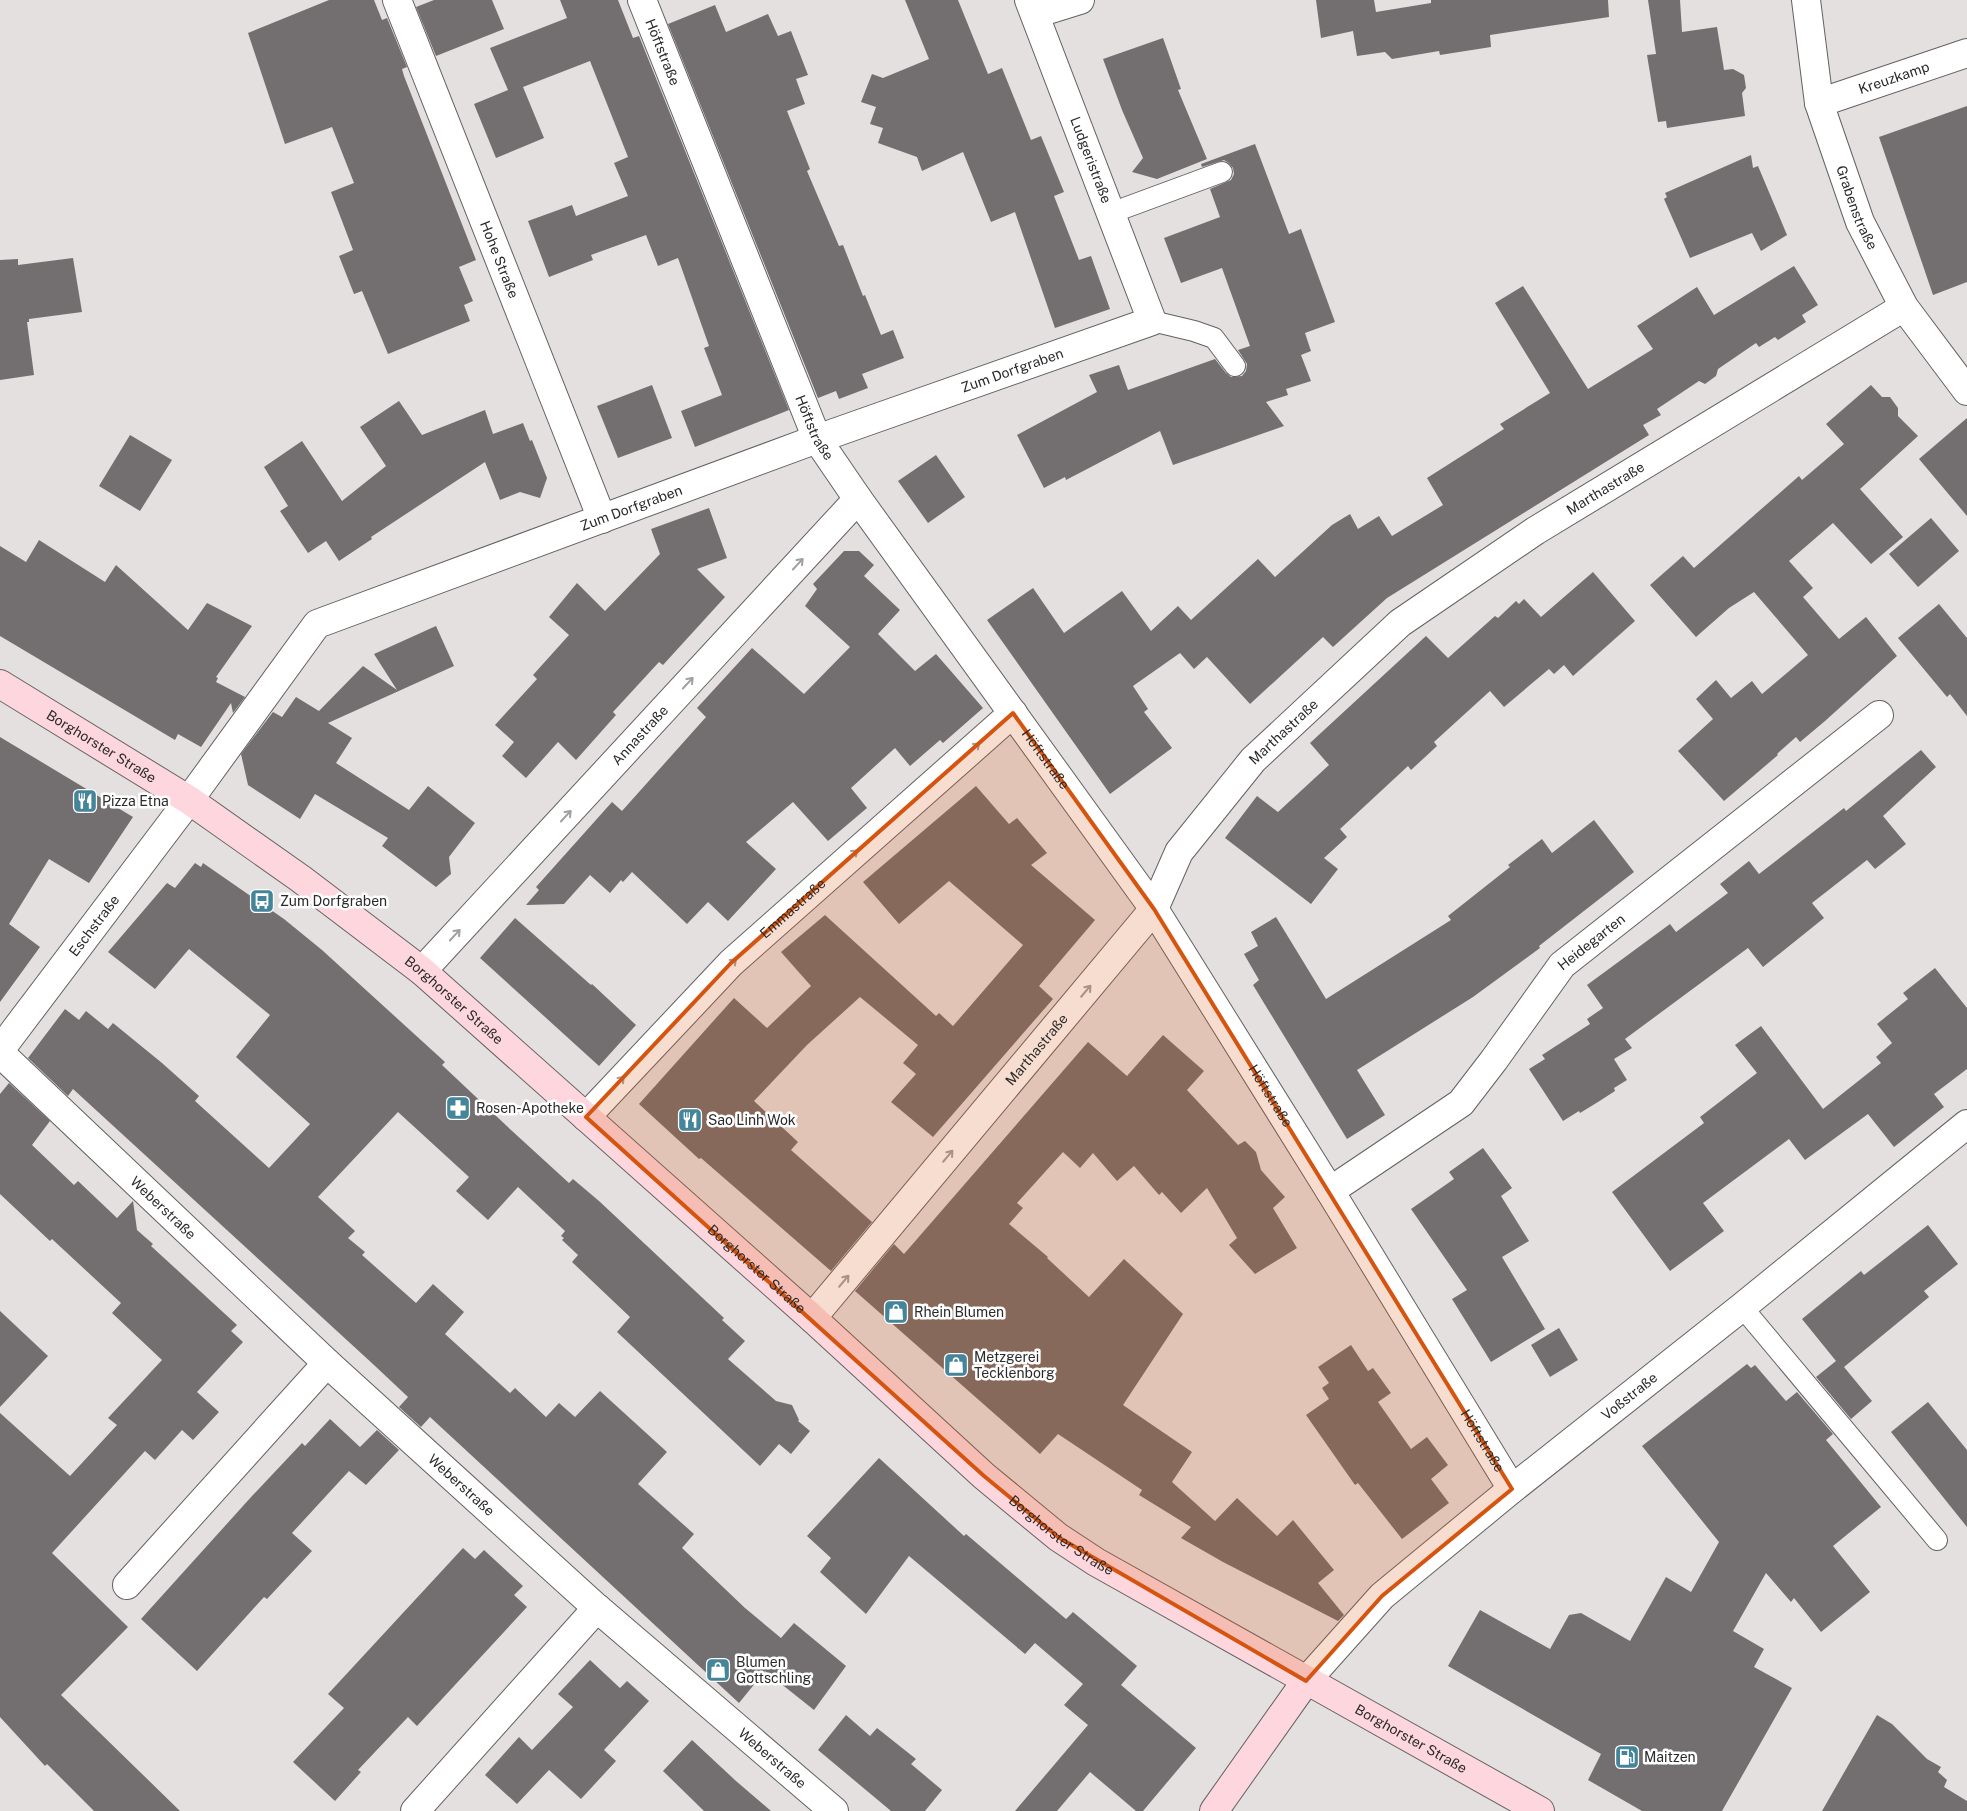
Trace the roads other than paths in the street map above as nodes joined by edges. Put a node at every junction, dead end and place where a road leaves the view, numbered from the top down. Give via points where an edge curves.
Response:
1 (397, 0) edge
2 (642, 0) edge
3 (1080, 0) edge
4 (1806, 0) edge
5 (1032, 7) edge
6 (1967, 53) edge
7 (1820, 103) junction
8 (1222, 172) dead end
9 (1111, 212) junction
10 (1904, 307) junction
11 (1152, 321) junction
12 (1234, 366) dead end
13 (1967, 391) edge
14 (817, 439) junction
15 (858, 499) junction
16 (602, 519) junction
17 (0, 684) edge
18 (1013, 713) junction
19 (1879, 716) dead end
20 (189, 800) junction
21 (1154, 909) junction
22 (422, 971) junction
23 (0, 1052) edge
24 (586, 1117) junction
25 (1967, 1124) edge
26 (1330, 1191) junction
27 (1742, 1307) junction
28 (812, 1318) junction
29 (327, 1363) junction
30 (1512, 1489) junction
31 (1937, 1540) dead end
32 (127, 1585) dead end
33 (598, 1608) junction
34 (1306, 1681) junction
35 (415, 1811) edge
36 (834, 1811) edge
37 (1214, 1811) edge
38 (1540, 1811) edge

1 - 16 street, Hohe Straße
2 - 14 street, Höftstraße
3 - 5 street
4 - 7 street, Grabenstraße
5 - 9 street, Ludgeristraße
6 - 7 street, Kreuzkamp
7 - 10 street, Grabenstraße via 1860,222
8 - 9 lane
9 - 11 street, Ludgeristraße
10 - 13 street, Grabenstraße
10 - 21 street, Marthastraße via 1535,531 1400,623 1253,760 1179,852
11 - 12 lane via 1214,338
11 - 14 street, Zum Dorfgraben
14 - 15 street, Höftstraße
14 - 16 street, Zum Dorfgraben
15 - 18 street, Höftstraße
22 -> 15 street, Annastraße
16 - 20 street, Zum Dorfgraben via 317,624
17 - 20 main road, Borghorster Straße
18 - 21 street, Höftstraße
24 -> 18 street, Emmastraße via 731,963
19 - 26 street, Heidegarten via 1562,965 1461,1103
20 - 22 main road, Borghorster Straße via 301,879
20 - 23 street, Eschstraße
21 - 26 street, Höftstraße
28 -> 21 street, Marthastraße
22 - 24 main road, Borghorster Straße
23 - 29 street, Weberstraße
24 - 28 main road, Borghorster Straße
25 - 27 street, Voßstraße
26 - 30 street, Höftstraße
27 - 30 street, Voßstraße
27 - 31 lane
28 - 34 main road, Borghorster Straße via 984,1476 1058,1537 1096,1562
29 - 32 street
29 - 33 street, Weberstraße
30 - 34 street, Voßstraße via 1382,1596
33 - 35 street
33 - 36 street, Weberstraße
34 - 37 main road
34 - 38 main road, Borghorster Straße

